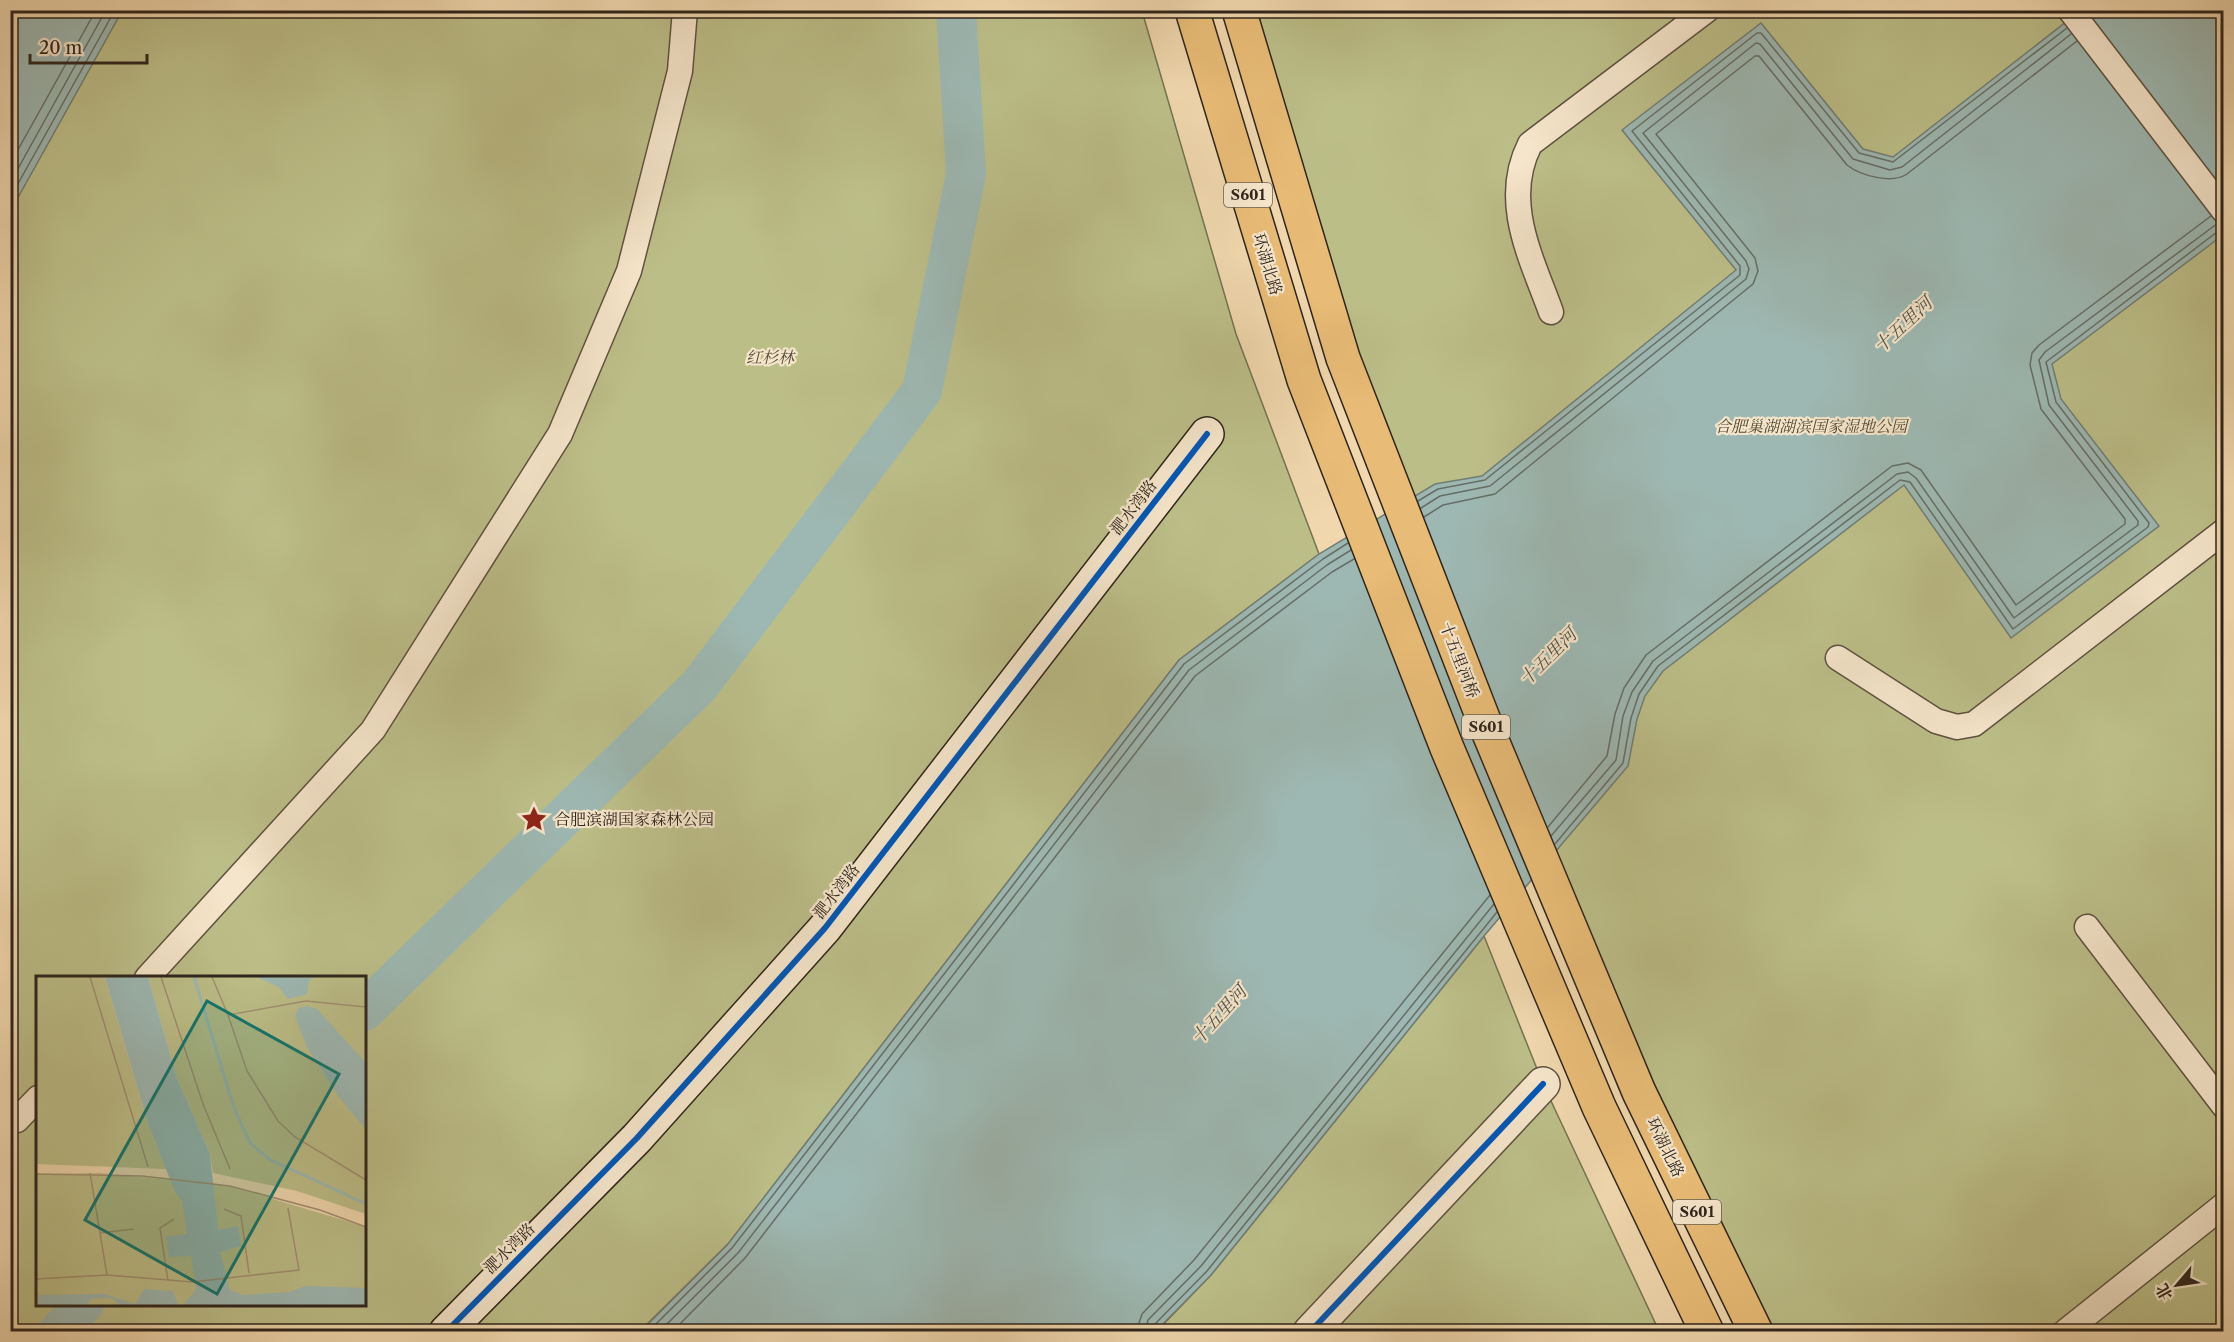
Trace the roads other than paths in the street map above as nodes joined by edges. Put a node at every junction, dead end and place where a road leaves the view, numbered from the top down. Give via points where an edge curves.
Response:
1 (685, 10) edge
2 (1192, 10) edge
3 (1239, 10) edge
4 (1707, 10) edge
5 (2070, 10) edge
6 (2223, 211) edge
7 (1551, 312) dead end
8 (1207, 434) dead end
9 (2223, 531) edge
10 (1838, 658) dead end
11 (2087, 927) dead end
12 (149, 976) edge
13 (1543, 1084) dead end
14 (1639, 1092) joint
15 (36, 1100) edge
16 (2223, 1106) edge
17 (13, 1120) edge
18 (2223, 1205) edge
19 (446, 1332) edge
20 (1310, 1332) edge
21 (1707, 1332) edge
22 (1756, 1332) edge
23 (2065, 1332) edge

1 - 12 lane via 680,71 629,271 560,434 373,730
2 - 21 main road, 环湖北路 / S601 via 1304,380 1447,748 1599,1107
3 - 14 main road, 十五里河桥 / S601 via 1343,358 1488,731
4 - 7 lane via 1530,144 1521,169 1519,224
5 - 6 lane
8 - 19 street, 淝水湾路 via 825,928 637,1138
9 - 10 lane via 1974,724 1957,727 1936,721
11 - 16 lane
13 - 20 street
14 - 22 main road, 环湖北路 / S601
15 - 17 lane
18 - 23 lane

